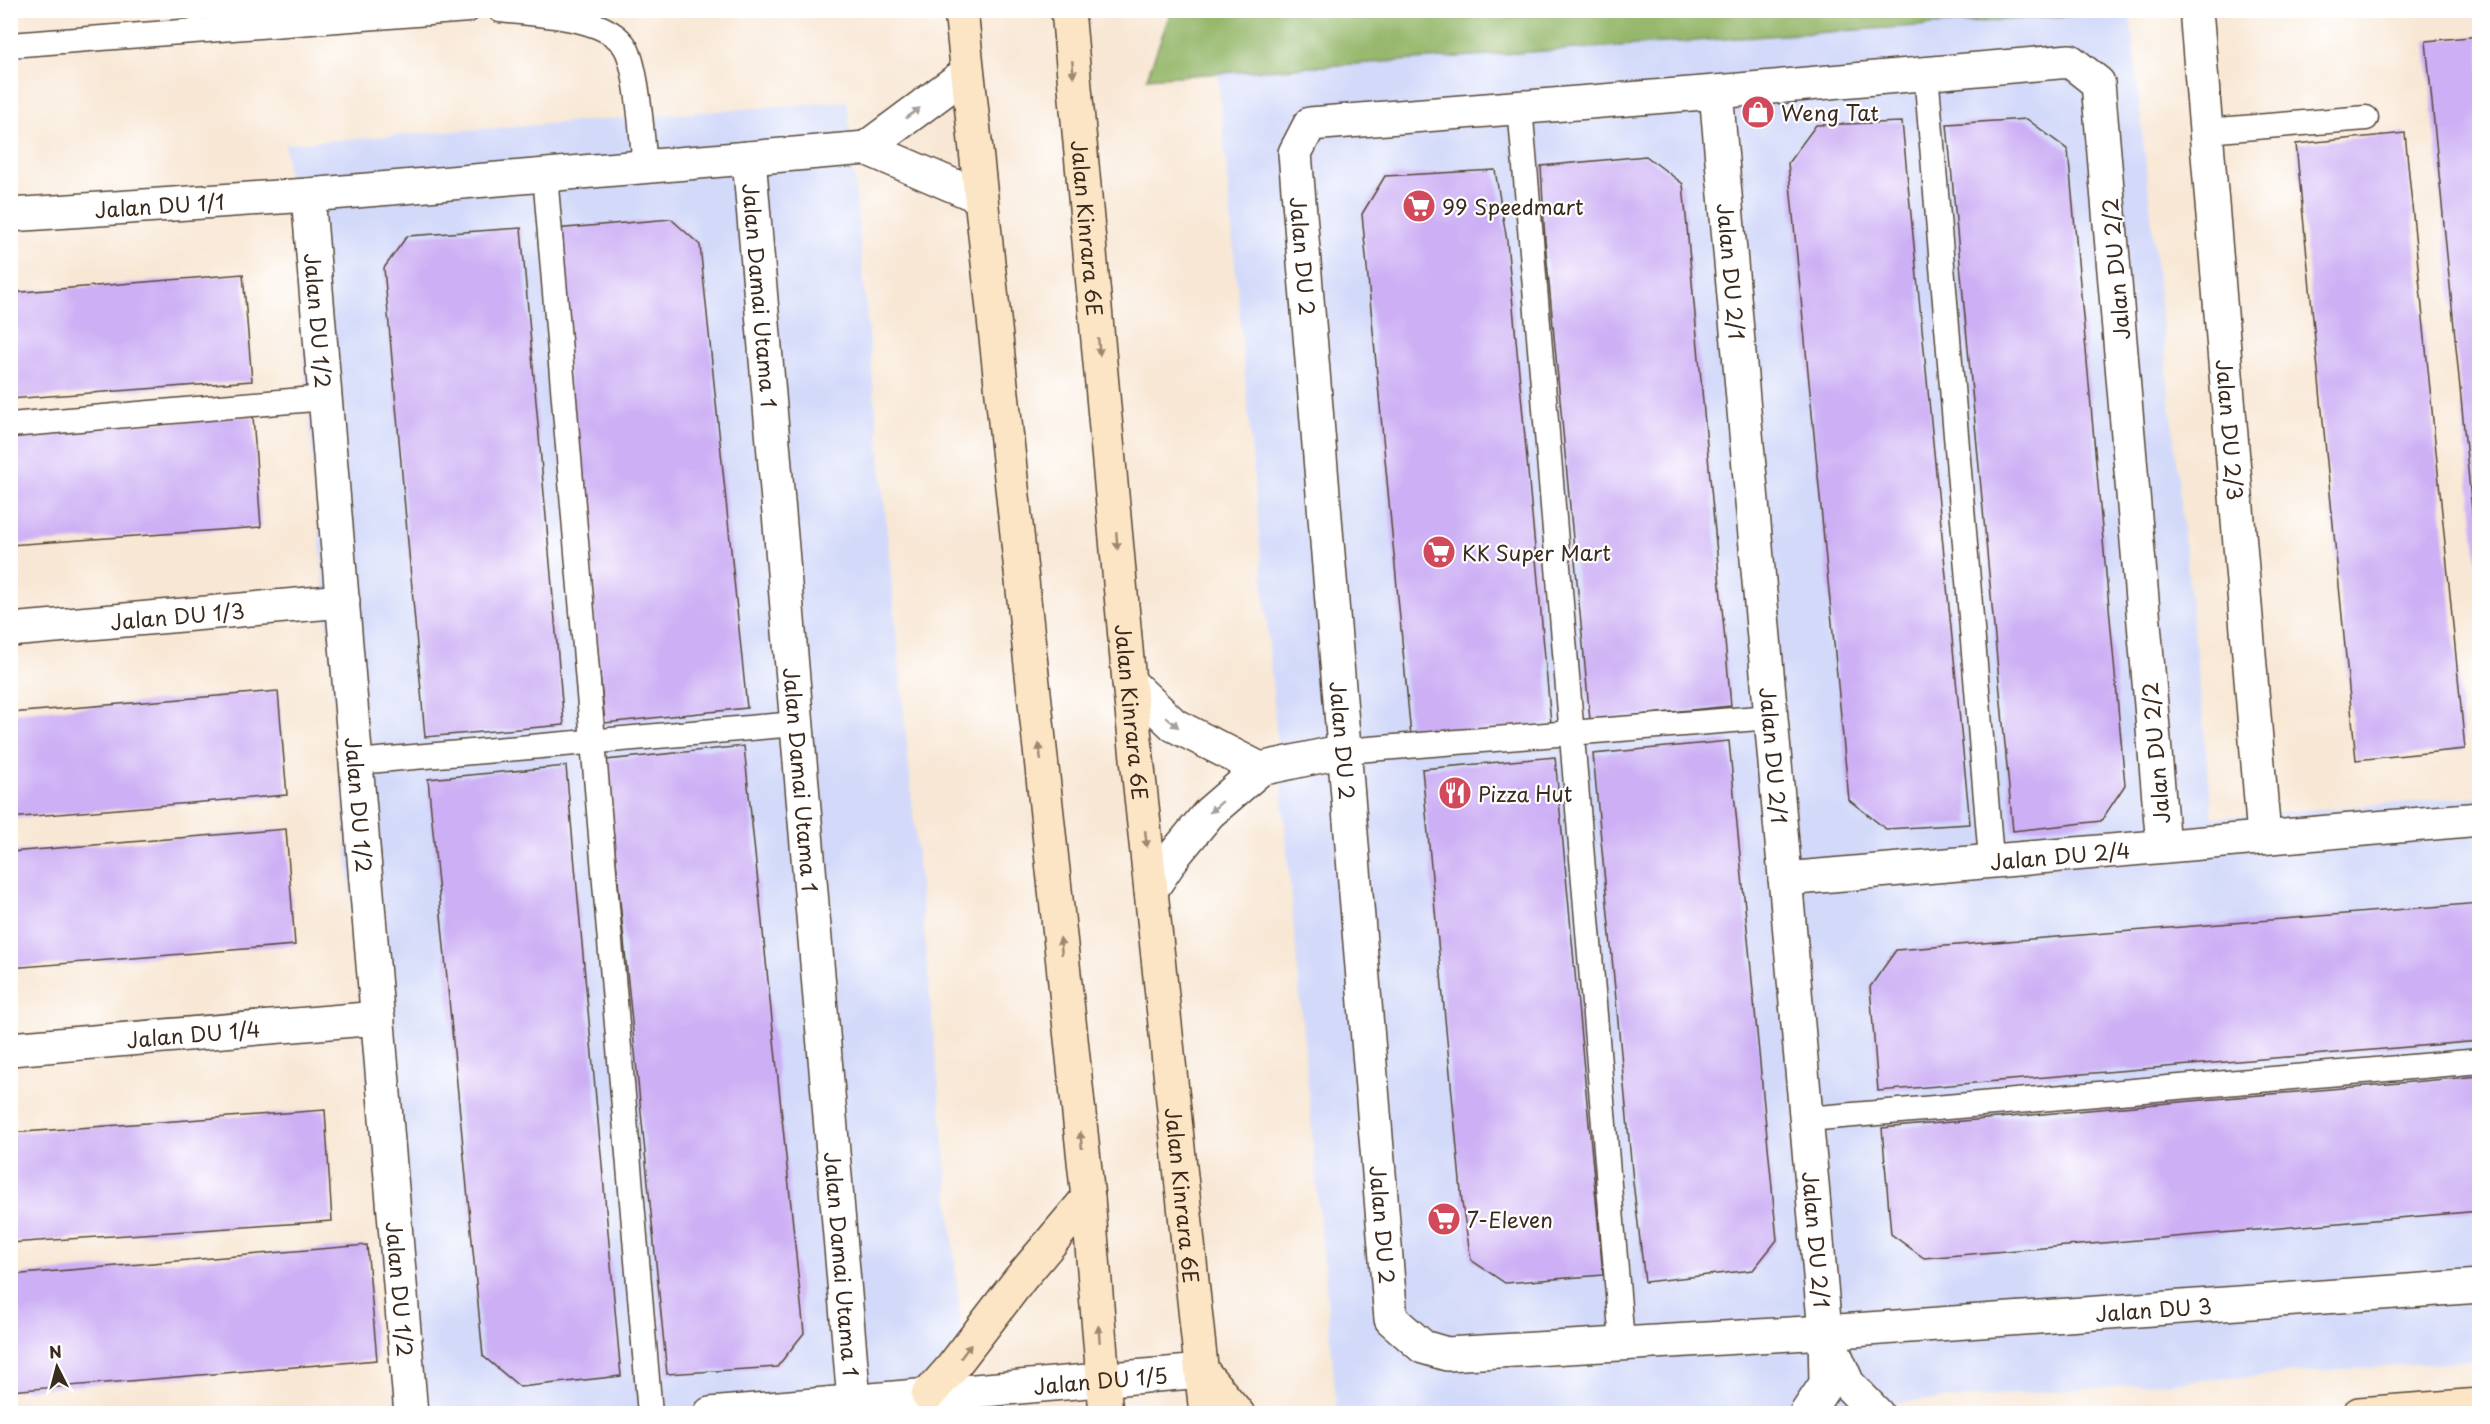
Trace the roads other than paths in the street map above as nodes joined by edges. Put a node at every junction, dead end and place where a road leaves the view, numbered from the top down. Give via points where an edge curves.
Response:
1 (468, 10) edge
2 (500, 10) edge
3 (961, 10) edge
4 (1068, 10) edge
5 (2197, 21) dead end
6 (10, 45) edge
7 (1926, 72) junction
8 (967, 73) junction
9 (1716, 92) junction
10 (1520, 106) junction
11 (2366, 118) dead end
12 (2206, 131) junction
13 (866, 148) junction
14 (748, 158) junction
15 (645, 167) junction
16 (545, 175) junction
17 (308, 195) junction
18 (980, 197) junction
19 (10, 215) edge
20 (325, 398) junction
21 (10, 425) edge
22 (343, 601) junction
23 (10, 630) edge
24 (1130, 682) junction
25 (1771, 717) junction
26 (796, 724) junction
27 (1571, 732) junction
28 (593, 742) junction
29 (1344, 751) junction
30 (356, 762) junction
31 (1260, 769) junction
32 (2480, 819) edge
33 (2264, 837) junction
34 (2163, 846) junction
35 (1991, 859) junction
36 (1785, 879) junction
37 (1151, 890) junction
38 (378, 1018) junction
39 (10, 1049) edge
40 (2480, 1061) edge
41 (1807, 1119) junction
42 (1088, 1198) junction
43 (2480, 1286) edge
44 (1825, 1332) junction
45 (1622, 1343) junction
46 (1202, 1371) junction
47 (1103, 1380) junction
48 (928, 1395) junction
49 (854, 1401) junction
50 (2480, 1405) edge
51 (411, 1413) edge
52 (650, 1413) edge
53 (710, 1413) edge
54 (1106, 1413) edge
55 (1206, 1413) edge
56 (1238, 1413) edge
57 (1806, 1413) edge
58 (1876, 1413) edge
59 (2359, 1413) edge

1 - 6 lane
2 - 15 lane via 571,18 603,28 625,46 633,68
3 - 8 street
4 -> 24 street, Jalan Kinrara 6E
5 - 12 street, Jalan DU 2/3
7 - 9 street, Jalan DU 2/2
7 - 34 street, Jalan DU 2/2 via 2070,61 2098,83
7 - 35 lane
13 -> 8 street
8 - 18 street
9 - 10 street, Jalan DU 2
9 - 25 street, Jalan DU 2/1
10 - 27 lane
10 - 29 street, Jalan DU 2 via 1310,124 1295,153
11 - 12 lane
12 - 33 street, Jalan DU 2/3
13 - 14 street, Jalan Damai Utama 1
13 - 18 street, Jalan Damai Utama 1
14 - 15 street, Jalan Damai Utama 1
14 - 26 street, Jalan Damai Utama 1
15 - 16 street, Jalan Damai Utama 1
16 - 17 street, Jalan Damai Utama 1
16 - 28 lane
17 - 19 street, Jalan DU 1/1
17 - 20 street, Jalan DU 1/2
42 -> 18 street
20 - 21 lane
20 - 22 street, Jalan DU 1/2
22 - 23 street, Jalan DU 1/3
22 - 30 street, Jalan DU 1/2
24 -> 31 street via 1174,725
24 -> 37 street, Jalan Kinrara 6E
25 - 27 lane
25 - 36 street, Jalan DU 2/1
26 - 28 lane
26 - 49 street, Jalan Damai Utama 1
27 - 29 lane
27 - 45 lane
28 - 30 lane
28 - 52 lane
29 - 31 street
29 - 45 street, Jalan DU 2 via 1391,1319 1423,1347 1447,1354
30 - 38 street, Jalan DU 1/2
31 -> 37 street via 1209,813
32 - 33 street, Jalan DU 2/4
33 - 34 street, Jalan DU 2/4
34 - 35 street, Jalan DU 2/4
35 - 36 street, Jalan DU 2/4
36 - 41 street, Jalan DU 2/1
37 - 46 street, Jalan Kinrara 6E
38 - 39 street, Jalan DU 1/4
38 - 51 street, Jalan DU 1/2
40 - 41 lane
41 - 44 street, Jalan DU 2/1
47 -> 42 street
48 -> 42 street
43 - 44 street, Jalan DU 3
44 - 45 street, Jalan DU 2
44 - 57 street, Jalan DU 2/1 via 1826,1384
44 - 58 street, Jalan DU 2/1 via 1848,1384
46 - 47 street, Jalan DU 1/5
46 - 55 street, Jalan Kinrara 6E
46 - 56 street
47 - 48 street, Jalan DU 1/5
47 - 54 street
48 - 49 street, Jalan DU 1/5
49 - 53 street, Jalan DU 1/5
50 - 59 street

